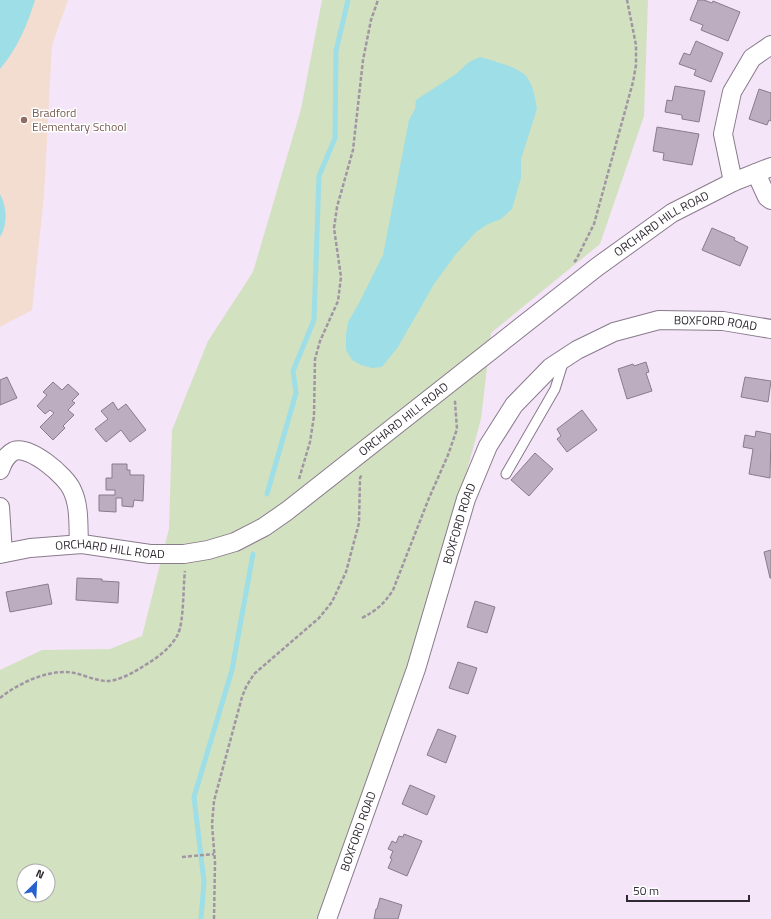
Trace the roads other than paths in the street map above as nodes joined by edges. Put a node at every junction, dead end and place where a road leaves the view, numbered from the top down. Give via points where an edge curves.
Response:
1 (771, 45) edge
2 (764, 170) edge
3 (734, 182) junction
4 (771, 200) edge
5 (771, 329) edge
6 (564, 358) junction
7 (0, 470) edge
8 (506, 474) dead end
9 (0, 507) edge
10 (79, 544) junction
11 (2, 554) edge
12 (328, 919) edge

1 - 3 street via 752,58 732,92 723,134
2 - 3 street, ORCHARD HILL ROAD
2 - 4 street via 767,197
3 - 10 street, ORCHARD HILL ROAD via 672,213 597,267 264,527 235,542 184,554 150,554
5 - 6 street, BOXFORD ROAD via 723,321 659,320 614,332
6 - 8 lane via 555,389
6 - 12 street, BOXFORD ROAD via 551,367 514,405 488,446 466,499 416,669
7 - 10 street via 6,456 16,450 28,452 62,475 76,502
9 - 11 street
10 - 11 street, ORCHARD HILL ROAD via 30,548

